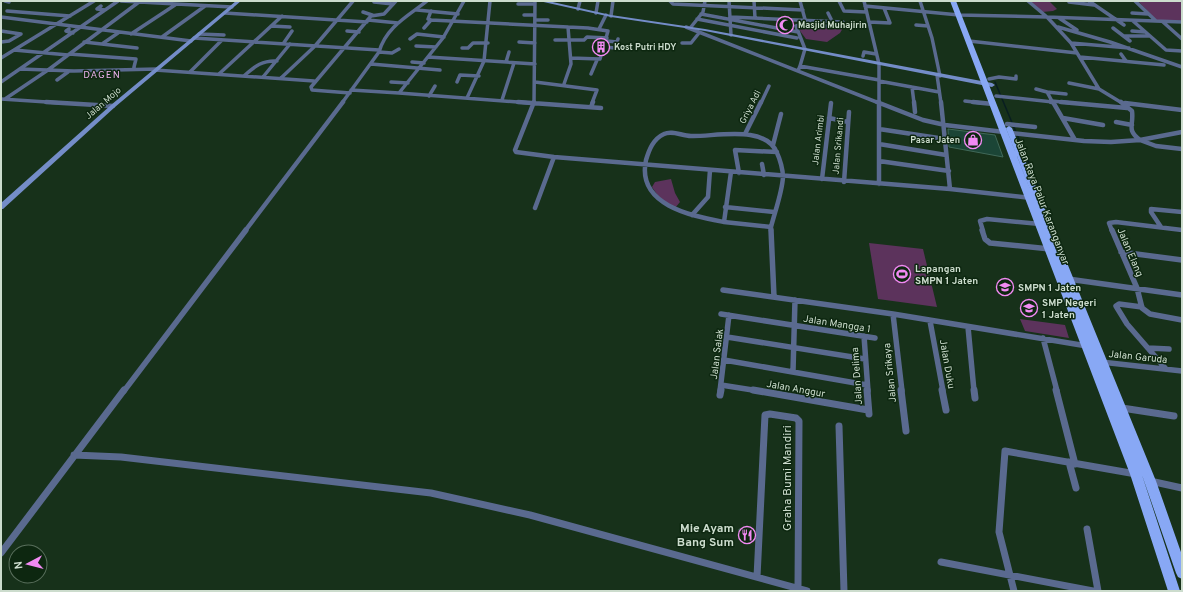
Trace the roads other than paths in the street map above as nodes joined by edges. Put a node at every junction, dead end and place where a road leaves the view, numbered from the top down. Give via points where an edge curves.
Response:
1 (5, 1) edge
2 (94, 1) edge
3 (119, 1) edge
4 (239, 1) edge
5 (353, 1) edge
6 (427, 1) edge
7 (464, 1) edge
8 (490, 1) edge
9 (541, 1) edge
10 (580, 1) edge
11 (598, 1) edge
12 (613, 1) edge
13 (729, 1) edge
14 (754, 1) edge
15 (778, 1) edge
16 (800, 1) edge
17 (839, 1) edge
18 (864, 1) edge
19 (920, 1) edge
20 (953, 1) edge
21 (958, 1) edge
22 (1028, 1) edge
23 (1089, 1) edge
24 (1135, 1) edge
25 (9, 2) edge
26 (139, 2) junction
27 (374, 2) dead end
28 (395, 2) edge
29 (556, 2) edge
30 (670, 2) edge
31 (1070, 2) dead end
32 (535, 3) edge
33 (686, 3) edge
34 (705, 3) edge
35 (176, 4) junction
36 (518, 4) dead end
37 (1094, 5) junction
38 (101, 6) dead end
39 (204, 6) junction
40 (730, 6) junction
41 (865, 6) junction
42 (232, 7) junction
43 (755, 8) junction
44 (780, 8) junction
45 (884, 8) junction
46 (578, 9) junction
47 (106, 10) junction
48 (417, 10) junction
49 (803, 10) junction
50 (7, 11) dead end
51 (431, 11) junction
52 (922, 11) junction
53 (363, 12) dead end
54 (866, 12) junction
55 (225, 13) junction
56 (596, 13) junction
57 (828, 13) dead end
58 (1132, 13) dead end
59 (458, 14) junction
60 (701, 14) junction
61 (1148, 14) junction
62 (372, 15) junction
63 (524, 15) dead end
64 (609, 15) junction
65 (965, 15) junction
66 (71, 16) junction
67 (282, 16) junction
68 (1, 17) edge
69 (535, 17) junction
70 (1047, 17) junction
71 (731, 18) junction
72 (755, 18) junction
73 (1059, 18) junction
74 (318, 19) junction
75 (697, 19) junction
76 (769, 19) junction
77 (336, 20) junction
78 (431, 20) junction
79 (548, 20) dead end
80 (806, 20) junction
81 (1117, 20) junction
82 (1133, 20) junction
83 (367, 21) junction
84 (832, 21) junction
85 (1156, 21) junction
86 (455, 22) junction
87 (843, 22) dead end
88 (869, 22) junction
89 (1163, 22) junction
90 (1182, 22) edge
91 (59, 23) junction
92 (398, 23) junction
93 (489, 24) junction
94 (803, 24) junction
95 (313, 25) dead end
96 (731, 25) junction
97 (916, 25) dead end
98 (1124, 25) dead end
99 (271, 26) junction
100 (535, 26) junction
101 (928, 26) junction
102 (1072, 26) junction
103 (1080, 26) dead end
104 (83, 27) junction
105 (688, 27) junction
106 (769, 27) junction
107 (845, 27) dead end
108 (1058, 27) junction
109 (424, 28) dead end
110 (568, 28) junction
111 (1113, 28) dead end
112 (69, 29) dead end
113 (600, 29) junction
114 (101, 30) junction
115 (347, 30) dead end
116 (1, 31) edge
117 (1132, 31) dead end
118 (359, 32) junction
119 (798, 32) junction
120 (1077, 32) junction
121 (1145, 32) junction
122 (73, 33) junction
123 (118, 33) junction
124 (699, 33) junction
125 (130, 34) junction
126 (199, 34) junction
127 (224, 35) dead end
128 (732, 35) junction
129 (1124, 36) junction
130 (1149, 36) junction
131 (17, 37) junction
132 (162, 37) junction
133 (444, 37) junction
134 (797, 38) dead end
135 (32, 39) junction
136 (410, 39) dead end
137 (618, 39) dead end
138 (1182, 39) edge
139 (192, 40) junction
140 (222, 40) junction
141 (555, 40) dead end
142 (569, 40) junction
143 (607, 40) junction
144 (1130, 41) dead end
145 (1, 42) edge
146 (84, 42) junction
147 (253, 42) junction
148 (519, 42) dead end
149 (682, 42) dead end
150 (976, 42) junction
151 (488, 43) junction
152 (535, 43) junction
153 (1071, 43) junction
154 (102, 44) junction
155 (283, 44) junction
156 (290, 44) junction
157 (315, 46) junction
158 (416, 46) dead end
159 (436, 47) junction
160 (605, 47) junction
161 (137, 48) dead end
162 (344, 48) junction
163 (462, 48) dead end
164 (1129, 48) junction
165 (399, 49) dead end
166 (624, 49) dead end
167 (805, 49) junction
168 (14, 50) junction
169 (379, 51) junction
170 (1182, 51) edge
171 (509, 52) dead end
172 (43, 53) junction
173 (68, 54) junction
174 (876, 54) junction
175 (1121, 54) dead end
176 (1078, 55) junction
177 (863, 56) dead end
178 (428, 57) junction
179 (1, 58) edge
180 (571, 58) junction
181 (597, 60) junction
182 (277, 61) junction
183 (484, 61) junction
184 (1124, 61) junction
185 (412, 62) dead end
186 (506, 62) junction
187 (424, 63) junction
188 (514, 63) junction
189 (371, 64) junction
190 (535, 64) junction
191 (879, 64) junction
192 (1126, 66) dead end
193 (1176, 66) junction
194 (134, 67) junction
195 (1182, 67) edge
196 (20, 68) junction
197 (420, 68) junction
198 (156, 69) junction
199 (799, 69) junction
200 (48, 70) junction
201 (440, 70) dead end
202 (69, 72) junction
203 (190, 72) junction
204 (219, 74) junction
205 (591, 74) dead end
206 (245, 75) junction
207 (939, 75) junction
208 (479, 76) junction
209 (1016, 76) dead end
210 (263, 77) junction
211 (281, 78) junction
212 (57, 80) dead end
213 (879, 80) junction
214 (314, 81) junction
215 (1, 82) edge
216 (391, 82) dead end
217 (456, 82) dead end
218 (534, 82) junction
219 (989, 82) junction
220 (408, 83) junction
221 (1069, 83) dead end
222 (564, 84) junction
223 (435, 86) dead end
224 (769, 86) dead end
225 (912, 87) junction
226 (1036, 89) dead end
227 (1099, 89) junction
228 (351, 92) junction
229 (939, 92) junction
230 (1046, 92) junction
231 (399, 93) junction
232 (1066, 94) dead end
233 (429, 96) junction
234 (467, 98) junction
235 (3, 99) edge
236 (998, 99) junction
237 (502, 100) junction
238 (966, 101) dead end
239 (534, 102) junction
240 (831, 102) dead end
241 (1052, 102) junction
242 (880, 103) junction
243 (1120, 103) junction
244 (113, 106) junction
245 (591, 107) junction
246 (601, 108) dead end
247 (1129, 108) junction
248 (1182, 110) edge
249 (849, 112) dead end
250 (915, 112) dead end
251 (781, 114) dead end
252 (829, 118) junction
253 (1063, 118) junction
254 (848, 122) junction
255 (1115, 122) dead end
256 (1103, 125) dead end
257 (945, 126) junction
258 (1132, 126) junction
259 (1035, 127) dead end
260 (1010, 128) junction
261 (879, 129) junction
262 (1182, 132) edge
263 (745, 134) junction
264 (945, 139) junction
265 (1075, 140) junction
266 (1140, 140) junction
267 (879, 144) junction
268 (773, 145) junction
269 (1182, 149) edge
270 (777, 152) junction
271 (946, 155) junction
272 (554, 157) junction
273 (878, 161) junction
274 (644, 164) junction
275 (762, 164) dead end
276 (710, 170) junction
277 (949, 171) junction
278 (731, 172) junction
279 (739, 173) junction
280 (764, 175) junction
281 (783, 176) junction
282 (822, 180) junction
283 (844, 182) junction
284 (879, 184) junction
285 (950, 189) junction
286 (1033, 198) junction
287 (1, 207) edge
288 (725, 207) junction
289 (535, 208) dead end
290 (774, 212) junction
291 (1182, 212) edge
292 (692, 215) junction
293 (724, 222) junction
294 (1040, 224) junction
295 (1161, 227) junction
296 (771, 228) junction
297 (1182, 230) edge
298 (1050, 249) junction
299 (1121, 252) junction
300 (1182, 260) edge
301 (1065, 279) junction
302 (1137, 288) junction
303 (723, 290) dead end
304 (1182, 295) edge
305 (774, 297) junction
306 (795, 300) junction
307 (1142, 307) junction
308 (721, 314) dead end
309 (893, 314) junction
310 (730, 315) junction
311 (1182, 320) edge
312 (930, 321) junction
313 (796, 326) junction
314 (968, 327) junction
315 (864, 336) junction
316 (727, 337) junction
317 (875, 338) dead end
318 (1043, 338) junction
319 (1087, 346) junction
320 (794, 347) junction
321 (1097, 347) junction
322 (1148, 348) junction
323 (1169, 349) dead end
324 (865, 358) junction
325 (724, 360) junction
326 (1093, 362) junction
327 (1104, 363) junction
328 (1166, 369) junction
329 (793, 371) junction
330 (1182, 372) edge
331 (721, 385) junction
332 (867, 385) junction
333 (720, 395) dead end
334 (975, 398) dead end
335 (1122, 408) junction
336 (946, 410) dead end
337 (868, 412) joint
338 (1174, 416) dead end
339 (839, 426) dead end
340 (906, 431) dead end
341 (74, 455) junction
342 (1072, 463) junction
343 (1136, 474) junction
344 (1150, 481) junction
345 (1076, 488) dead end
346 (1182, 488) edge
347 (1087, 529) dead end
348 (1, 553) edge
349 (941, 562) dead end
350 (1182, 573) edge
351 (1009, 575) junction
352 (757, 577) junction
353 (798, 588) junction
354 (807, 591) edge
355 (844, 591) edge
356 (1014, 591) edge
357 (1093, 591) edge
358 (1098, 591) edge
359 (1174, 591) edge

1 - 25 street
2 - 66 street
3 - 26 street
3 - 47 street
4 - 42 main road, Jalan Mojo
5 - 77 street
6 - 48 street
7 - 59 street
8 - 93 street
9 - 29 main road
10 - 46 street
11 - 56 street
12 - 64 street
13 - 40 street
14 - 43 street
15 - 44 street
16 - 49 street
17 - 54 street via 844,11
18 - 41 street
19 - 52 street
20 - 65 main road, Jalan Raya Palur Karanganyar
21 - 65 main road, Jalan Raya Palur Karanganyar
22 - 70 street
23 - 37 street
24 - 61 street
26 - 35 street
26 - 114 street
27 - 28 street
28 - 62 street via 384,14
29 - 46 main road
30 - 33 street
31 - 37 street
32 - 36 street
32 - 69 street
33 - 34 street
34 - 40 street
34 - 60 street
35 - 39 street
35 - 125 street
37 - 81 street
38 - 47 street via 97,9
39 - 42 street
39 - 132 street
40 - 43 street
40 - 71 street
41 - 45 street
41 - 54 street
42 - 55 main road, Jalan Mojo
43 - 44 street
43 - 72 street
44 - 49 street
45 - 52 street
45 - 88 street via 890,23
46 - 56 main road
47 - 104 street
48 - 51 street
48 - 92 street
49 - 80 street
50 - 66 street
51 - 59 street
51 - 78 street via 428,19
52 - 65 street
52 - 101 street
53 - 62 street
54 - 88 street
55 - 67 street
55 - 126 main road, Jalan Mojo
56 - 64 main road
57 - 84 street
58 - 61 street
59 - 86 street
60 - 71 street
60 - 75 street
61 - 85 street
62 - 83 street
63 - 69 street
64 - 105 main road
64 - 113 street
65 - 70 street
65 - 150 main road, Jalan Raya Palur Karanganyar
66 - 91 street
67 - 74 street
67 - 99 street
68 - 91 street
69 - 79 street
69 - 100 street
70 - 73 street
70 - 108 street
71 - 72 street
71 - 96 street
71 - 106 street
72 - 76 street
73 - 81 street
73 - 102 street
74 - 77 street
74 - 95 street
75 - 96 street
75 - 105 street
76 - 80 street
76 - 106 street
77 - 83 street
77 - 157 street
78 - 86 street
78 - 109 street
80 - 84 street
80 - 94 street
81 - 82 street
81 - 98 street
82 - 85 street
82 - 121 street
83 - 92 street
83 - 118 street
84 - 87 street
85 - 89 street
86 - 93 street
86 - 133 street
88 - 174 street
89 - 90 street
89 - 138 street
91 - 104 street
91 - 135 street
92 - 169 street via 382,40
93 - 100 street
93 - 151 street
94 - 107 street
94 - 119 street via 796,26
96 - 128 street
96 - 134 street
97 - 101 street
99 - 147 street
99 - 155 street via 291,29
100 - 110 street
100 - 152 street
101 - 207 street
102 - 103 street
102 - 120 street
104 - 114 street
104 - 122 street
105 - 124 street
105 - 128 main road
106 - 119 street
108 - 120 street
108 - 153 street
110 - 113 street
110 - 142 street
111 - 129 street
112 - 122 street via 66,32
113 - 143 street via 608,31
114 - 123 street
114 - 146 street
115 - 118 street
116 - 131 street via 21,34
117 - 121 street
118 - 162 street
119 - 167 street
120 - 164 street
121 - 130 street
122 - 172 street
123 - 125 street
123 - 154 street
124 - 149 street via 691,43
124 - 199 street
125 - 132 street
126 - 127 street
126 - 139 main road, Jalan Mojo
128 - 167 main road
129 - 130 street
129 - 144 street
130 - 170 street via 1166,50
131 - 135 street
131 - 145 street via 8,42
132 - 139 street
133 - 136 street via 417,34
133 - 159 street
135 - 168 street
137 - 143 street via 617,42
139 - 140 street
139 - 198 main road, Jalan Mojo
140 - 147 street
140 - 203 street
141 - 142 street
142 - 143 street via 585,40 587,37
142 - 180 street
143 - 160 street
146 - 154 street
146 - 173 street
147 - 155 street
147 - 204 street
148 - 152 street
150 - 176 street
150 - 219 main road, Jalan Raya Palur Karanganyar
151 - 163 street via 473,43 468,48
151 - 183 street
152 - 190 street
153 - 164 street
153 - 176 street
154 - 161 street
155 - 156 street
156 - 157 street
156 - 182 street
157 - 162 street
157 - 211 street
158 - 159 street
159 - 178 street
160 - 166 street
160 - 181 street via 601,58
162 - 169 street
162 - 214 street
164 - 193 street
165 - 169 street via 392,53
167 - 191 main road
167 - 199 street
168 - 172 street
168 - 179 street
169 - 189 street
171 - 186 street
172 - 173 street
172 - 196 street
173 - 194 street via 136,59
173 - 200 street
174 - 177 street via 864,52
174 - 191 street
175 - 184 street
176 - 184 street
176 - 227 street
178 - 183 street
178 - 187 street
180 - 181 street
180 - 222 street via 571,66
181 - 205 street
182 - 206 street via 263,61
182 - 210 street
183 - 186 street
183 - 208 street
184 - 192 street
184 - 193 street
185 - 187 street
186 - 188 street
187 - 197 street
188 - 190 street
188 - 237 street
189 - 197 street
189 - 228 street
190 - 218 street
191 - 207 main road
191 - 213 street
193 - 195 street
194 - 198 street
194 - 202 street via 110,71
196 - 200 street
196 - 215 street
197 - 201 street
197 - 220 street
198 - 203 street
198 - 244 main road, Jalan Mojo
199 - 213 street
199 - 242 street
200 - 202 street
200 - 235 street
202 - 212 street
203 - 204 street
204 - 206 street
206 - 210 street
207 - 219 main road
207 - 229 street
208 - 217 street via 460,75
208 - 234 street
209 - 219 street via 1016,79 998,78
210 - 211 street
211 - 214 street
213 - 225 street
213 - 242 street
214 - 228 street via 312,90
216 - 220 street
218 - 222 street
218 - 239 street
219 - 236 main road, Jalan Raya Palur Karanganyar
220 - 231 street
221 - 227 street
222 - 245 street via 597,90
223 - 233 street
224 - 263 street, Griya Adi
225 - 229 street
225 - 250 street
226 - 230 street
227 - 243 street
228 - 231 street
228 - 341 street
229 - 257 street
230 - 232 street
230 - 241 street
231 - 233 street
233 - 234 street
234 - 237 street
235 - 244 street
236 - 238 street
236 - 241 street
236 - 260 main road, Jalan Raya Palur Karanganyar
237 - 239 street
239 - 245 street
239 - 272 street via 515,150 519,153
240 - 252 street, Jalan Arimbi
241 - 247 street
241 - 253 street
242 - 257 street
242 - 261 street
243 - 247 street
243 - 248 street
244 - 287 main road, Jalan Mojo
245 - 246 street
247 - 258 street via 1133,117
249 - 254 street, Jalan Srikandi
251 - 268 street
252 - 254 street
252 - 282 street, Jalan Arimbi
253 - 256 street
253 - 265 street
254 - 283 street, Jalan Srikandi
255 - 258 street
257 - 260 street
257 - 264 street
258 - 266 street via 1131,133
259 - 260 street
260 - 265 street
260 - 286 main road, Jalan Raya Palur Karanganyar
261 - 264 street
261 - 267 street
262 - 266 street
263 - 268 street via 763,138
263 - 274 street via 690,136 668,132 654,141
264 - 271 street
265 - 266 street
266 - 269 street via 1156,146
267 - 271 street
267 - 273 street
268 - 270 street
270 - 279 street via 735,150
270 - 281 street
271 - 277 street
272 - 274 street
272 - 289 street
273 - 277 street
273 - 284 street
274 - 276 street
274 - 292 street via 648,182 655,195 671,209
275 - 280 street
276 - 278 street
276 - 292 street via 708,197
277 - 285 street
278 - 279 street
278 - 288 street
279 - 280 street
280 - 281 street
281 - 282 street
281 - 290 street
282 - 283 street
283 - 284 street
284 - 285 street
285 - 286 street
286 - 294 main road, Jalan Raya Palur Karanganyar
286 - 301 main road, Jalan Raya Palur Karanganyar
288 - 290 street
288 - 293 street
290 - 296 street
291 - 295 street via 1151,209
292 - 293 street
293 - 296 street
294 - 298 main road, Jalan Raya Palur Karanganyar
294 - 298 street via 987,219 980,221 985,239 990,243
295 - 297 street
295 - 299 street, Jalan Elang via 1110,222
296 - 305 street
298 - 301 main road, Jalan Raya Palur Karanganyar
299 - 300 street
299 - 302 street, Jalan Elang
301 - 302 street
301 - 319 main road, Jalan Raya Palur Karanganyar
301 - 321 main road, Jalan Raya Palur Karanganyar
302 - 304 street
302 - 307 street, Jalan Elang
303 - 305 street
305 - 306 street
306 - 309 street
306 - 313 street
307 - 311 street via 1150,314
307 - 322 street via 1120,304 1116,306
308 - 310 street, Jalan Mangga 1
309 - 312 street
309 - 340 street, Jalan Srikaya
310 - 313 street, Jalan Mangga 1
310 - 316 street, Jalan Salak
312 - 314 street
312 - 336 street, Jalan Duku
313 - 315 street, Jalan Mangga 1
313 - 320 street
314 - 318 street
314 - 334 street
315 - 317 street, Jalan Mangga 1
315 - 324 street, Jalan Delima
316 - 320 street
316 - 325 street, Jalan Salak
318 - 319 street
318 - 342 street
319 - 321 street
319 - 326 main road, Jalan Raya Palur Karanganyar
320 - 324 street
320 - 329 street
321 - 327 main road, Jalan Raya Palur Karanganyar
322 - 323 street
322 - 328 street
324 - 332 street, Jalan Delima
325 - 329 street
325 - 331 street, Jalan Salak
326 - 327 street, Jalan Garuda
326 - 343 main road, Jalan Raya Palur Karanganyar
327 - 328 street, Jalan Garuda
327 - 335 main road, Jalan Raya Palur Karanganyar
328 - 330 street, Jalan Garuda
329 - 332 street
331 - 333 street, Jalan Salak
331 - 337 street, Jalan Anggur
332 - 337 street, Jalan Delima
335 - 338 street
335 - 344 main road, Jalan Raya Palur Karanganyar
339 - 355 street
341 - 348 street
341 - 352 street via 121,457 431,493 530,515
342 - 343 street
342 - 345 street
342 - 351 street via 1005,451 999,532
343 - 359 main road, Jalan Raya Palur Karanganyar
344 - 346 street
344 - 350 main road, Jalan Raya Palur Karanganyar
347 - 358 street
349 - 351 street
351 - 356 street
351 - 357 street
352 - 353 street
352 - 353 street, Graha Bumi Mandiri via 765,415 796,418 799,421
353 - 354 street

